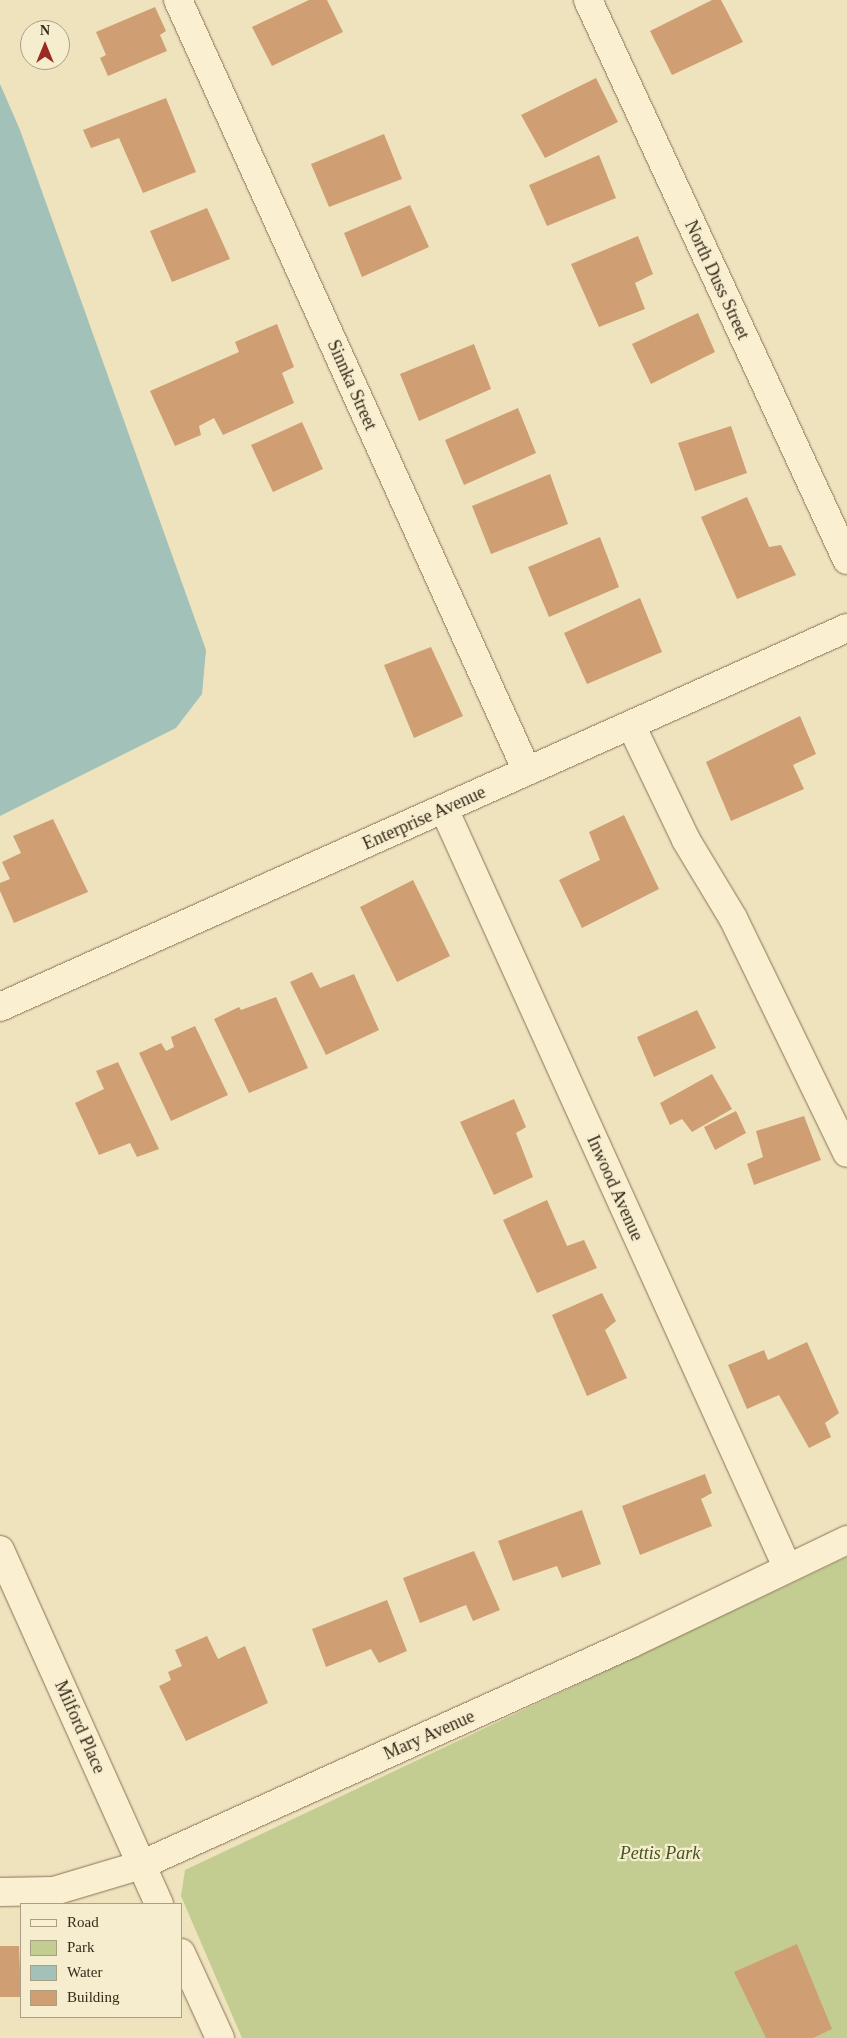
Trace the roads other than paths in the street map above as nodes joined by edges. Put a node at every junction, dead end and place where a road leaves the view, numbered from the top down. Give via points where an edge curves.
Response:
1 (178, 0) edge
2 (588, 0) edge
3 (847, 560) edge
4 (846, 630) edge
5 (630, 725) junction
6 (527, 771) junction
7 (444, 809) junction
8 (0, 1007) edge
9 (847, 1153) edge
10 (847, 1540) edge
11 (0, 1550) edge
12 (786, 1567) junction
13 (142, 1864) junction
14 (0, 1892) edge
15 (159, 1903) edge
16 (182, 1955) edge
17 (220, 2038) edge

1 - 6 street, Sinnka Street
2 - 3 street, North Duss Street
4 - 5 street, Enterprise Avenue
5 - 6 street, Enterprise Avenue
5 - 9 street via 686,840 733,918
6 - 7 street, Enterprise Avenue
7 - 8 street, Enterprise Avenue
7 - 12 street, Inwood Avenue
10 - 12 street, Mary Avenue
11 - 13 street, Milford Place
12 - 13 street, Mary Avenue via 630,1644
13 - 14 street, Mary Avenue via 54,1891
13 - 15 street, Milford Place
16 - 17 street

